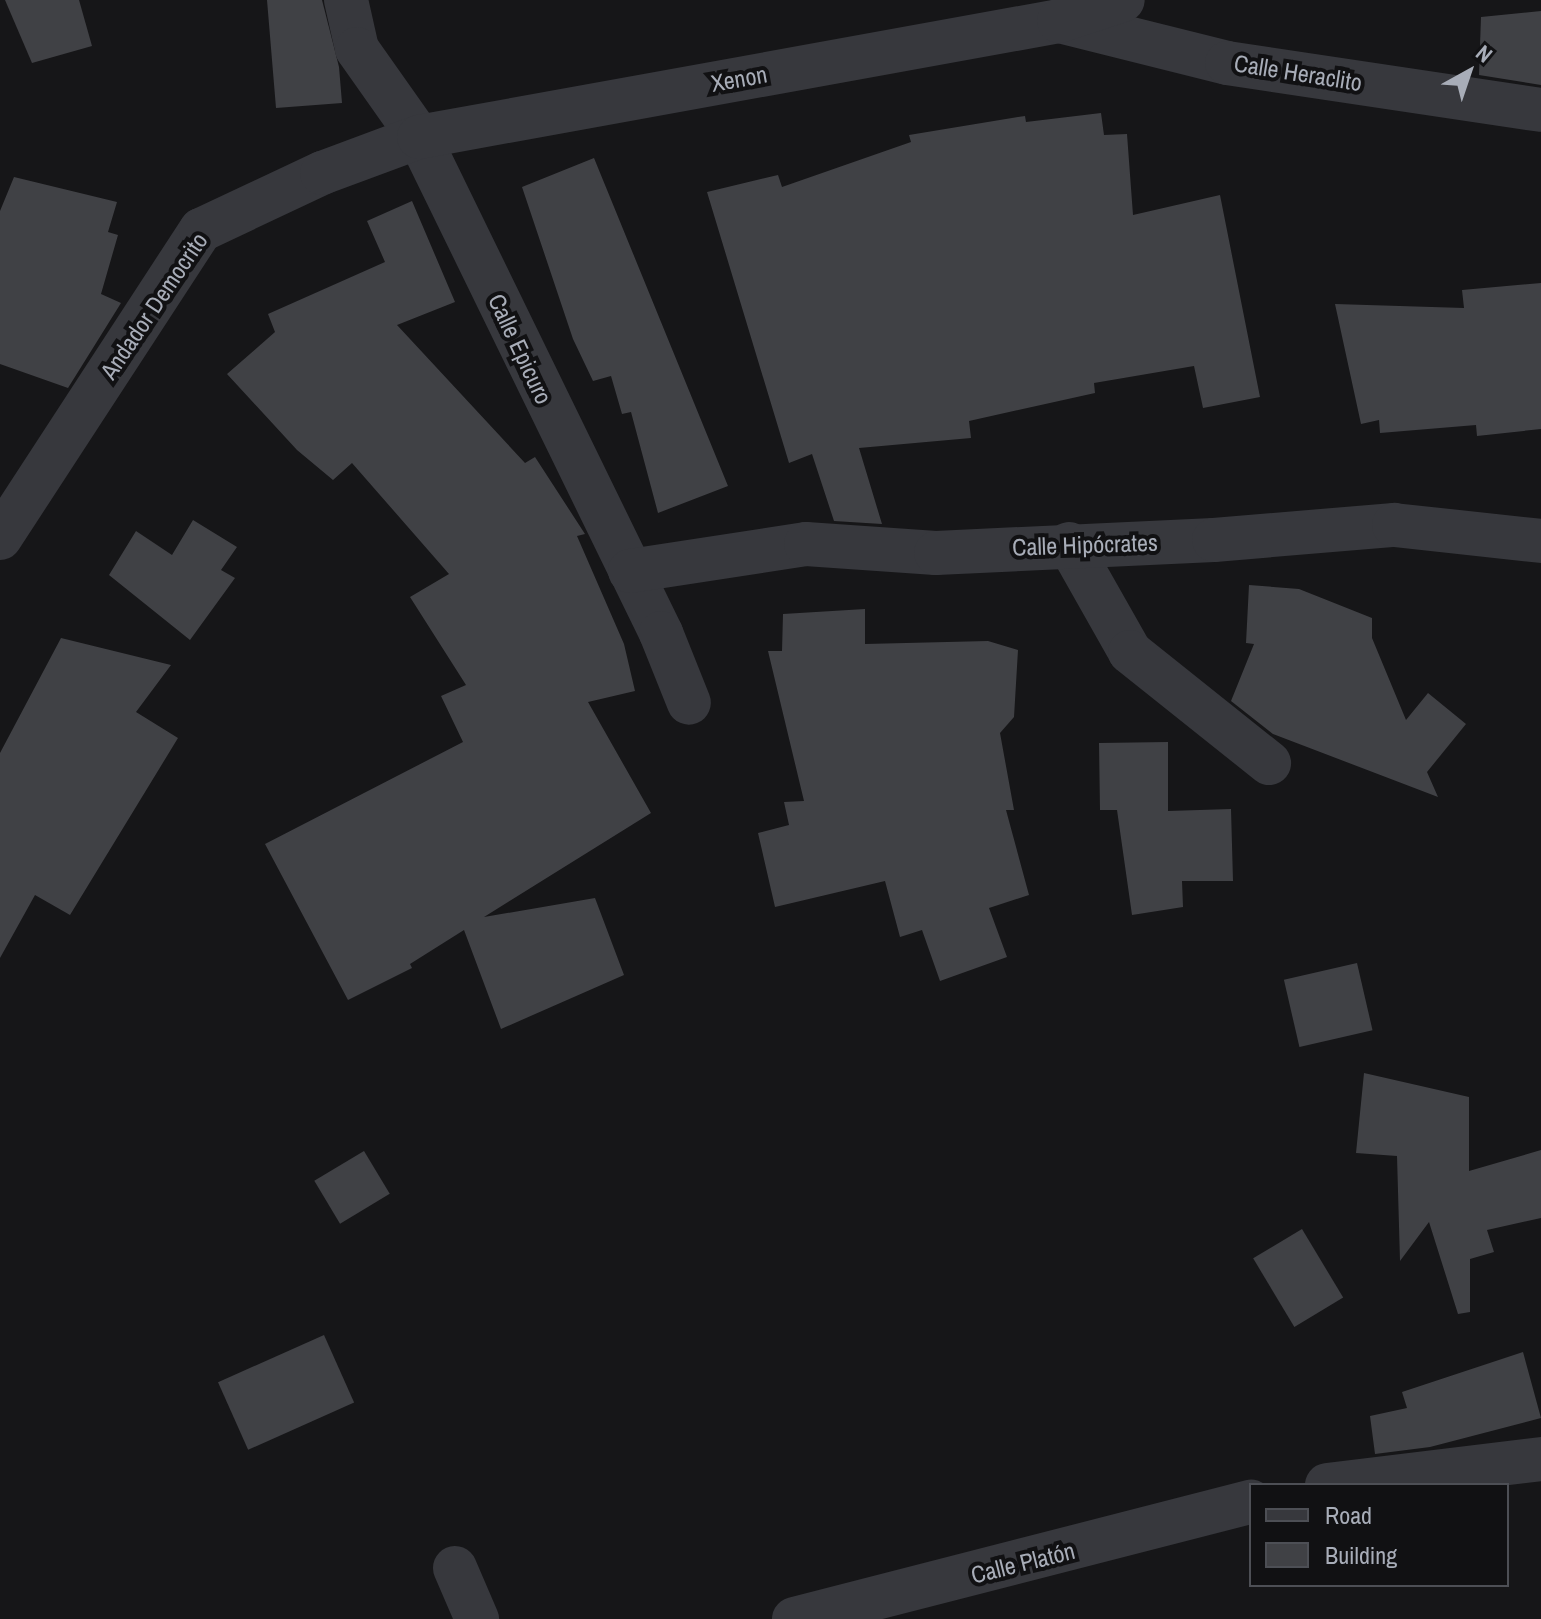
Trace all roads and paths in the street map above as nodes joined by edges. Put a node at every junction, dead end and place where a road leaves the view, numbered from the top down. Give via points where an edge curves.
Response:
1 (346, 0) edge
2 (1123, 0) edge
3 (1059, 21) junction
4 (1541, 110) edge
5 (419, 137) junction
6 (0, 538) edge
7 (1541, 541) edge
8 (1069, 544) junction
9 (630, 571) junction
10 (689, 703) dead end
11 (1269, 763) dead end
12 (1541, 1459) edge
13 (1343, 1483) edge
14 (1249, 1503) edge
15 (455, 1568) dead end
16 (477, 1619) edge
17 (794, 1619) edge

1 - 5 street, Calle Epicuro via 357,49
2 - 3 street, Xenon
3 - 4 street, Calle Heraclito via 1227,63
3 - 5 street, Xenon
5 - 6 street, Andador Democrito via 322,173 201,230
5 - 9 street, Calle Epicuro
7 - 8 street, Calle Hipócrates via 1394,525 1214,540
8 - 9 street, Calle Hipócrates via 936,553 806,544
8 - 11 street via 1130,652
9 - 10 street, Calle Epicuro
12 - 13 street
14 - 17 street, Calle Platón
15 - 16 street

